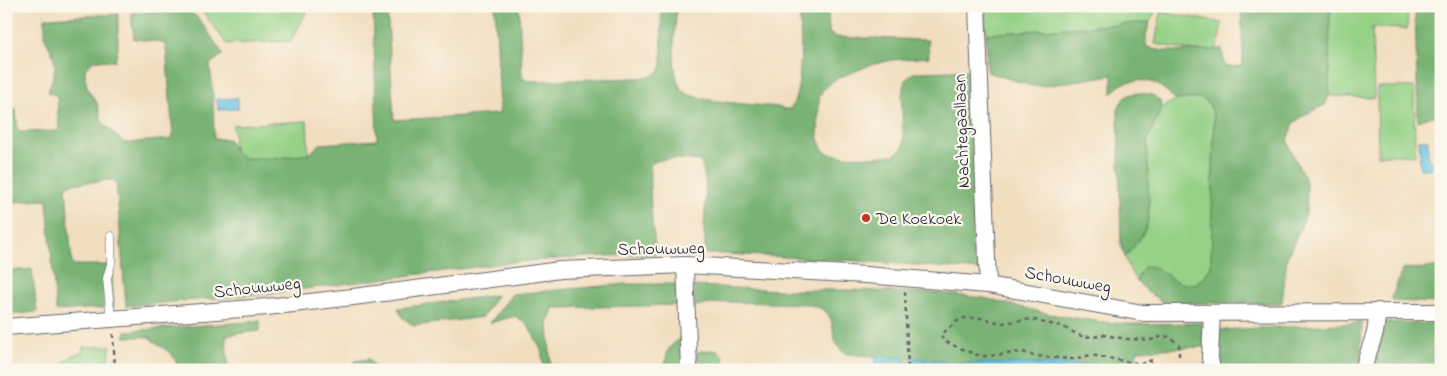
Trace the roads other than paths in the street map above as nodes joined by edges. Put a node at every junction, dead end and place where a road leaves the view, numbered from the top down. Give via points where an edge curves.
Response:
1 (977, 6) edge
2 (111, 236) dead end
3 (685, 265) junction
4 (988, 285) junction
5 (1378, 311) junction
6 (1212, 312) junction
7 (1441, 312) edge
8 (111, 320) junction
9 (6, 327) edge
10 (1211, 364) edge
11 (689, 370) edge
12 (1364, 370) edge

1 - 4 street, Nachtegaallaan
2 - 8 lane via 111,264 107,278
3 - 4 street, Schouwweg
3 - 8 street, Schouwweg via 560,270 276,306
3 - 11 street
4 - 6 street, Schouwweg via 1143,313
5 - 6 street, Schouwweg
5 - 7 street, Schouwweg
5 - 12 street
6 - 10 street
8 - 9 street, Schouwweg

